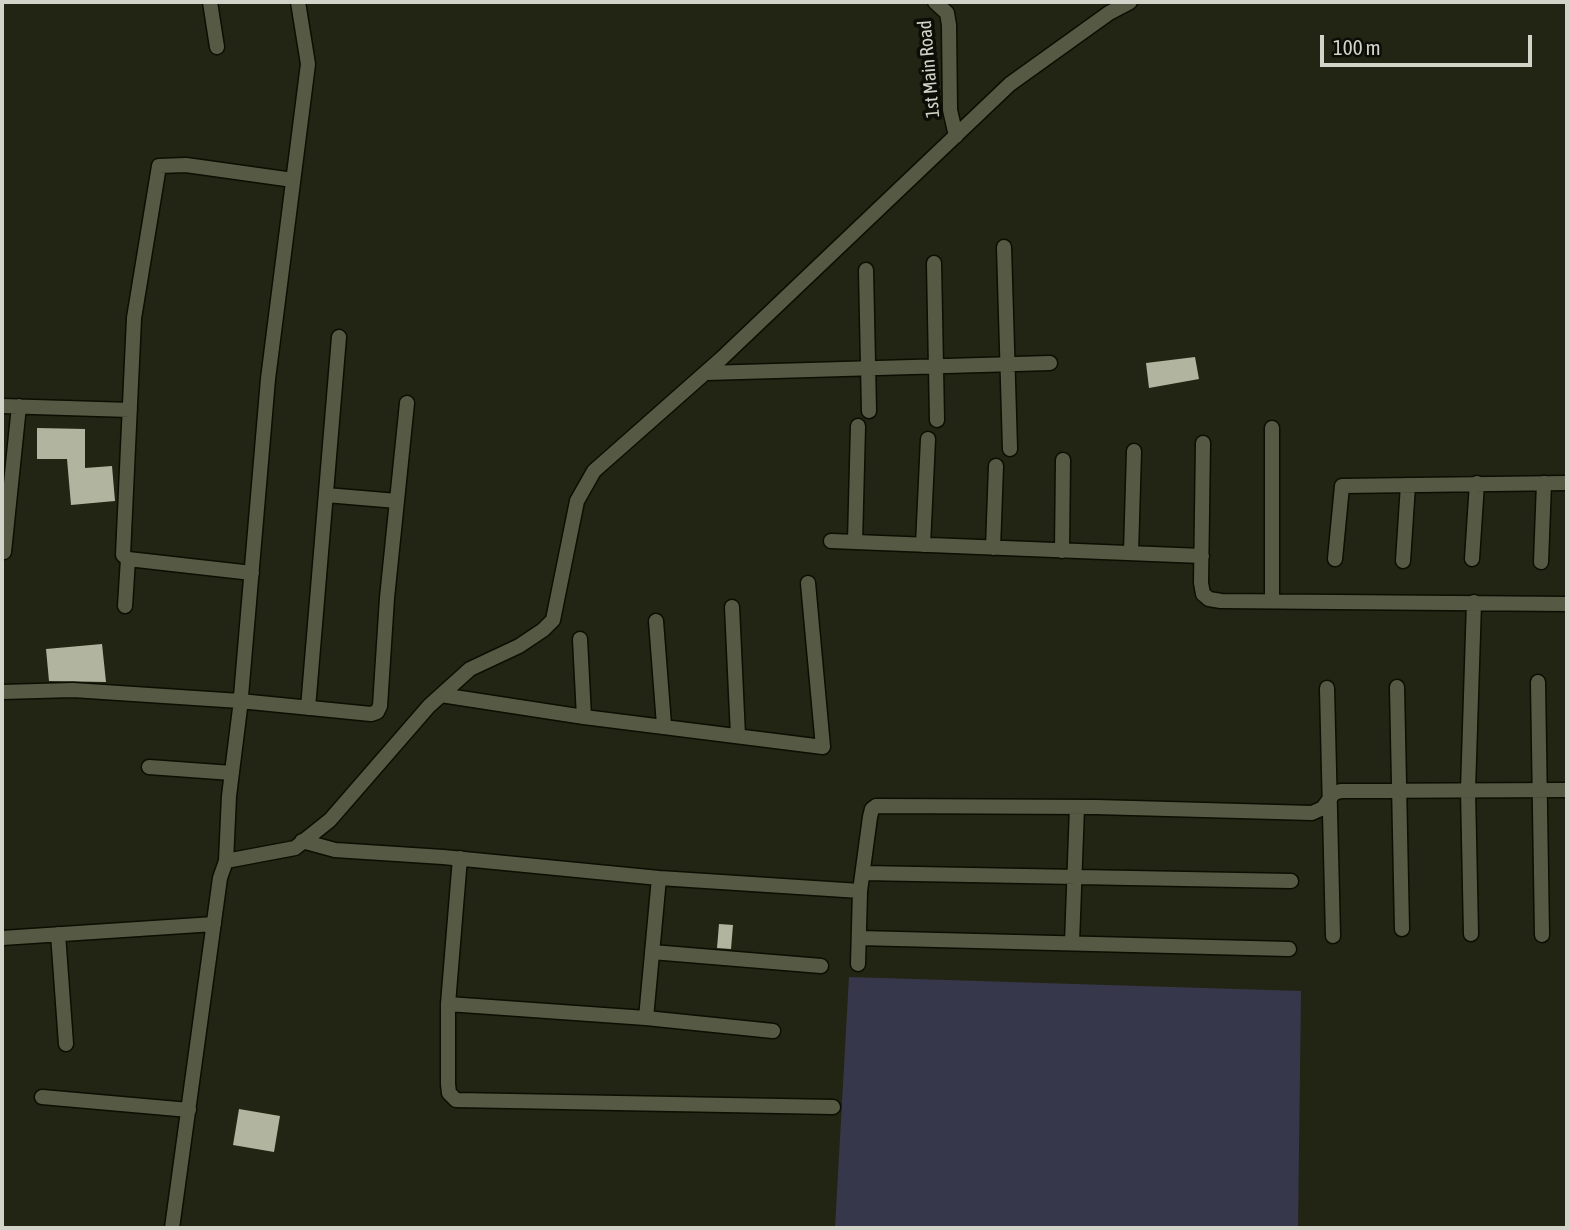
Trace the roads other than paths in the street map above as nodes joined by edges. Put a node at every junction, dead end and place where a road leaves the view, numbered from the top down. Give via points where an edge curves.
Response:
1 (210, 2) edge
2 (298, 2) edge
3 (935, 2) edge
4 (1130, 2) edge
5 (217, 47) dead end
6 (956, 136) junction
7 (293, 180) junction
8 (1003, 247) dead end
9 (934, 263) dead end
10 (866, 270) dead end
11 (339, 337) dead end
12 (1050, 363) dead end
13 (1007, 364) junction
14 (936, 366) junction
15 (867, 367) junction
16 (706, 373) junction
17 (407, 403) dead end
18 (2, 406) edge
19 (19, 406) junction
20 (130, 410) junction
21 (869, 411) dead end
22 (937, 420) dead end
23 (858, 426) dead end
24 (1272, 428) dead end
25 (928, 439) dead end
26 (1203, 443) dead end
27 (1010, 449) dead end
28 (1134, 451) dead end
29 (1063, 460) dead end
30 (996, 466) dead end
31 (1477, 483) junction
32 (1544, 483) junction
33 (1567, 483) edge
34 (1408, 485) junction
35 (326, 495) junction
36 (397, 501) junction
37 (831, 541) dead end
38 (855, 542) junction
39 (923, 545) junction
40 (993, 548) junction
41 (1062, 551) junction
42 (4, 552) dead end
43 (1131, 553) junction
44 (1202, 556) junction
45 (128, 559) junction
46 (1335, 559) dead end
47 (1472, 559) dead end
48 (1403, 561) dead end
49 (1541, 562) dead end
50 (252, 573) junction
51 (808, 583) dead end
52 (1272, 600) junction
53 (1474, 602) junction
54 (1567, 604) edge
55 (125, 606) dead end
56 (732, 607) dead end
57 (656, 621) dead end
58 (580, 639) dead end
59 (1538, 682) dead end
60 (1398, 687) dead end
61 (1327, 688) dead end
62 (2, 692) edge
63 (441, 695) junction
64 (240, 701) junction
65 (307, 708) junction
66 (584, 717) junction
67 (664, 725) junction
68 (738, 736) junction
69 (149, 767) dead end
70 (232, 773) junction
71 (1399, 790) junction
72 (1468, 790) junction
73 (1541, 790) junction
74 (1567, 790) edge
75 (1330, 796) junction
76 (1077, 807) junction
77 (302, 841) junction
78 (460, 858) junction
79 (226, 861) junction
80 (863, 873) junction
81 (659, 877) junction
82 (1074, 877) junction
83 (1291, 881) dead end
84 (860, 891) junction
85 (214, 924) junction
86 (1402, 929) dead end
87 (58, 934) junction
88 (1471, 934) dead end
89 (1542, 935) dead end
90 (1333, 936) dead end
91 (2, 938) edge
92 (859, 938) junction
93 (1072, 943) junction
94 (1289, 949) dead end
95 (652, 952) junction
96 (858, 964) dead end
97 (821, 966) dead end
98 (448, 1004) junction
99 (646, 1018) junction
100 (773, 1031) dead end
101 (66, 1044) dead end
102 (42, 1097) dead end
103 (833, 1107) dead end
104 (189, 1110) junction
105 (172, 1228) edge

1 - 5 street
2 - 7 street via 308,64
3 - 6 street, 1st Main Road via 947,13 949,25 950,110
4 - 6 street via 1010,84
6 - 16 street
7 - 20 street via 186,165 159,166 134,318
7 - 50 street via 268,379
8 - 13 street
9 - 14 street
10 - 15 street
11 - 35 street
12 - 13 street
13 - 14 street
13 - 27 street
14 - 15 street
14 - 22 street
15 - 16 street
15 - 21 street
16 - 63 street via 594,471 577,500 553,620 519,646 470,669
17 - 36 street
18 - 19 street
19 - 20 street
19 - 42 street
20 - 45 street via 122,547
23 - 38 street
24 - 52 street
25 - 39 street
26 - 44 street
28 - 43 street
29 - 41 street
30 - 40 street
31 - 32 street
31 - 34 street
31 - 47 street
32 - 33 street
32 - 49 street
34 - 46 street via 1342,486
34 - 48 street
35 - 36 street
35 - 65 street
36 - 65 street via 380,706 370,714
37 - 38 street
38 - 39 street
39 - 40 street
40 - 41 street
41 - 43 street
43 - 44 street
44 - 52 street via 1201,583 1209,599
45 - 50 street
45 - 55 street
50 - 64 street
51 - 68 street via 823,747
52 - 53 street
53 - 54 street
53 - 72 street
56 - 68 street
57 - 67 street
58 - 66 street
59 - 73 street
60 - 71 street
61 - 75 street
62 - 64 street via 74,690
63 - 66 street
63 - 77 street via 330,820
64 - 65 street
64 - 70 street
66 - 67 street
67 - 68 street
69 - 70 street
70 - 79 street
71 - 72 street
71 - 75 street via 1341,791
71 - 86 street
72 - 73 street
72 - 88 street
73 - 74 street
73 - 89 street
75 - 76 street via 1323,808 1312,813
75 - 90 street
76 - 80 street via 876,806 870,817
76 - 82 street
77 - 78 street via 325,849
77 - 79 street via 295,848
78 - 81 street
78 - 98 street
79 - 85 street
80 - 82 street
80 - 84 street
81 - 84 street
81 - 95 street
82 - 83 street
82 - 93 street
84 - 92 street
85 - 87 street
85 - 104 street
87 - 91 street
87 - 101 street
92 - 93 street
92 - 96 street
93 - 94 street
95 - 97 street
95 - 99 street
98 - 99 street
98 - 103 street via 448,1083 449,1094 456,1100
99 - 100 street
102 - 104 street
104 - 105 street

